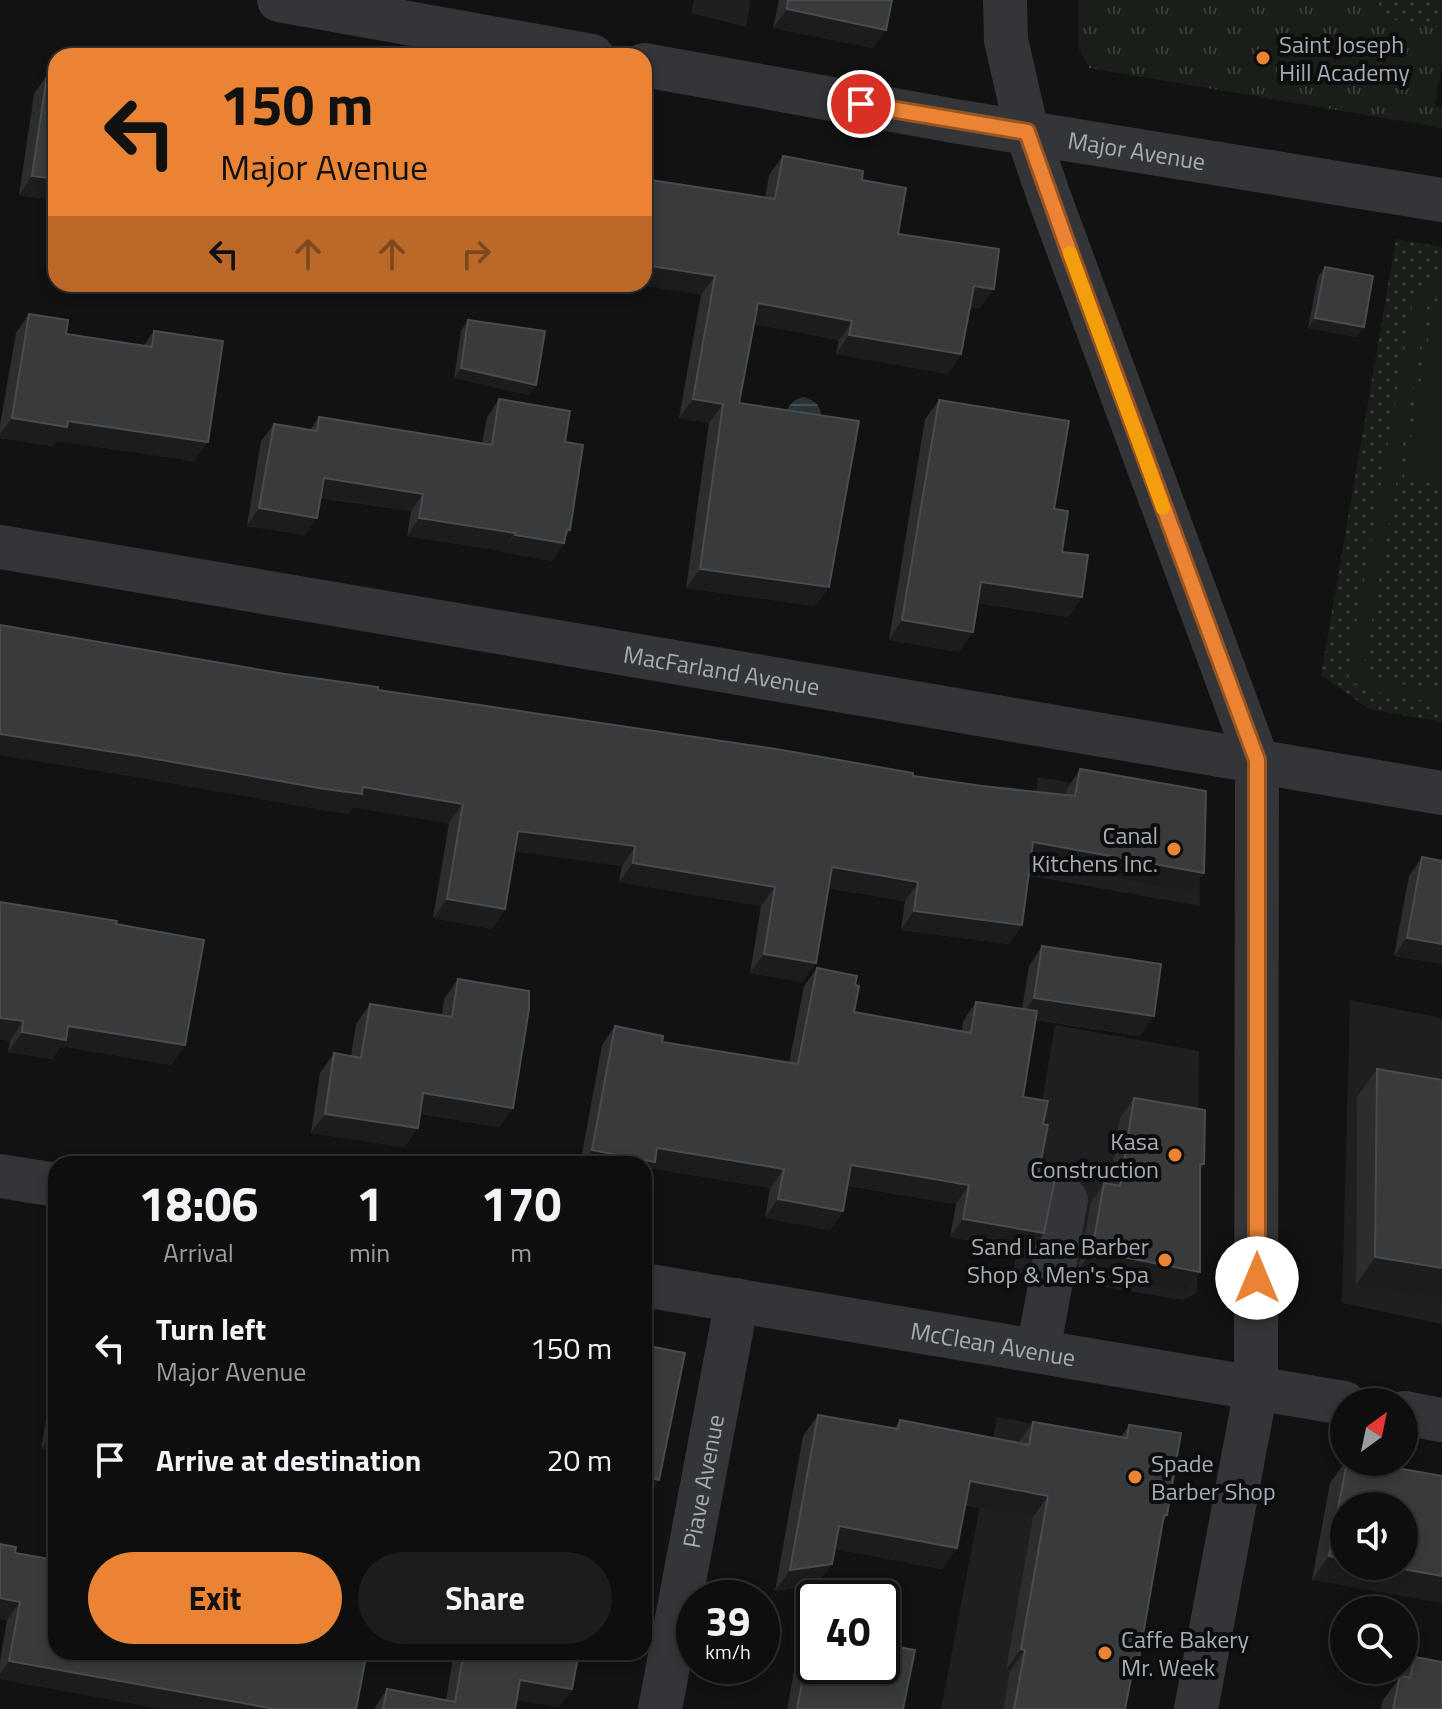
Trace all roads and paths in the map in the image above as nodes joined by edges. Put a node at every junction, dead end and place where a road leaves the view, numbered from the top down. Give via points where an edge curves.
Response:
1 (279, 0) edge
2 (1005, 0) edge
3 (547, 48) edge
4 (652, 66) edge
5 (1027, 132) junction
6 (1442, 200) edge
7 (0, 547) edge
8 (1257, 760) junction
9 (1442, 793) edge
10 (0, 1176) edge
11 (48, 1184) edge
12 (1066, 1200) dead end
13 (652, 1286) edge
14 (737, 1300) junction
15 (1038, 1351) junction
16 (1256, 1389) junction
17 (1330, 1401) edge
18 (1418, 1416) edge
19 (1442, 1420) edge
20 (660, 1709) edge
21 (1196, 1709) edge

1 - 3 street
2 - 5 street via 1006,40
4 - 5 street, Major Avenue
5 - 6 street, Major Avenue
5 - 8 street
7 - 8 street, MacFarland Avenue
8 - 9 street, MacFarland Avenue
8 - 16 street
10 - 11 street
12 - 15 street
13 - 14 street, McClean Avenue
14 - 15 street, McClean Avenue
14 - 20 street, Piave Avenue
15 - 16 street, McClean Avenue
16 - 17 street, McClean Avenue
16 - 21 street
18 - 19 street

